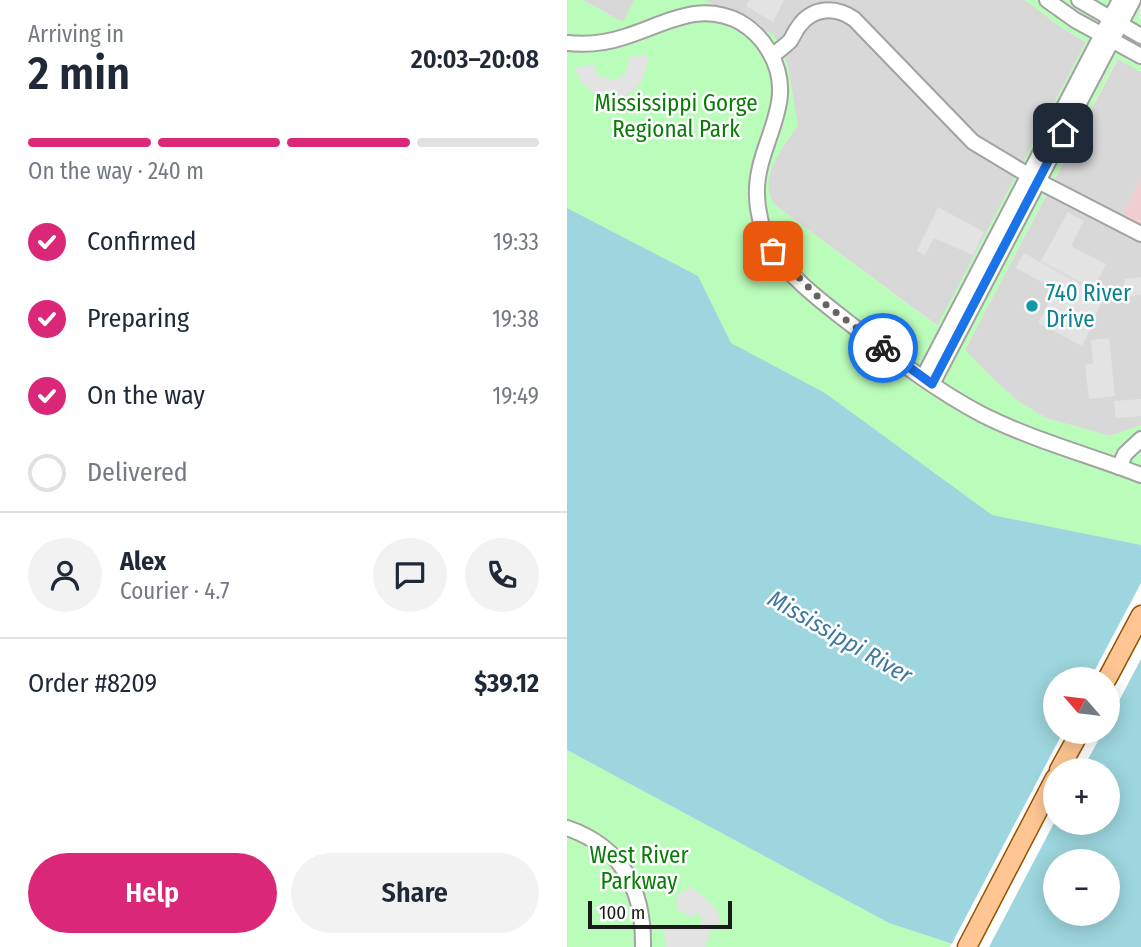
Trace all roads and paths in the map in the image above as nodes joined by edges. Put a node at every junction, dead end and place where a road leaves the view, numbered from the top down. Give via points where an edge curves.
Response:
1 (1048, 0) edge
2 (1079, 0) edge
3 (1121, 0) edge
4 (1133, 0) edge
5 (1115, 22) junction
6 (1141, 36) edge
7 (1106, 38) junction
8 (567, 43) edge
9 (772, 56) junction
10 (1141, 56) edge
11 (1033, 178) junction
12 (1141, 234) edge
13 (927, 381) junction
14 (1141, 439) edge
15 (1119, 467) junction
16 (1141, 475) edge
17 (1141, 615) edge
18 (1113, 667) edge
19 (1043, 801) edge
20 (567, 828) edge
21 (643, 947) edge
22 (967, 947) edge

1 - 7 street
2 - 5 street
3 - 5 street
4 - 5 street
5 - 6 street
5 - 7 street
7 - 10 street
7 - 11 street
8 - 9 street via 608,41 685,14 714,13 748,27
9 - 11 street via 812,14 845,13 974,142
9 - 13 street via 781,94 757,186 758,211 770,244 825,304
11 - 12 street
11 - 13 street
13 - 15 street via 985,416
14 - 15 street
15 - 16 street
17 - 18 main road
19 - 22 main road
20 - 21 street via 601,844 626,872 641,915

